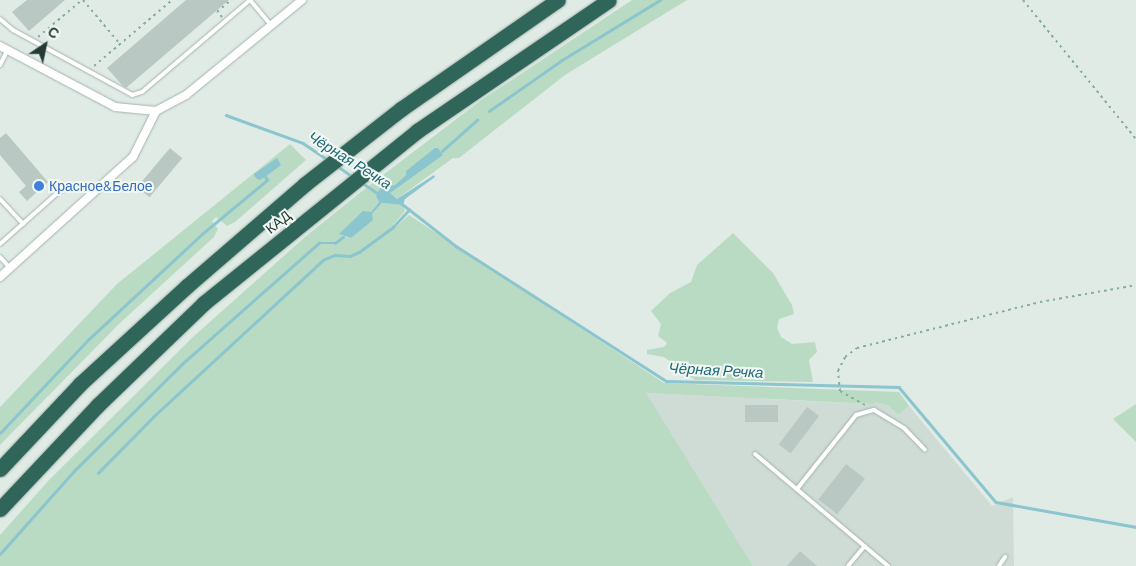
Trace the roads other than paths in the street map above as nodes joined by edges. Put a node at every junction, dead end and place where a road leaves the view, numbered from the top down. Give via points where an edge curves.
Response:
1 (250, 0) edge
2 (302, 0) edge
3 (558, 0) edge
4 (609, 0) edge
5 (0, 19) edge
6 (271, 26) junction
7 (4, 48) edge
8 (0, 65) edge
9 (156, 111) junction
10 (63, 188) dead end
11 (0, 199) edge
12 (23, 224) junction
13 (0, 244) edge
14 (0, 257) edge
15 (10, 268) junction
16 (0, 277) edge
17 (925, 450) dead end
18 (754, 454) dead end
19 (0, 469) edge
20 (797, 489) junction
21 (0, 509) edge
22 (864, 546) junction
23 (1005, 557) dead end
24 (848, 566) edge
25 (888, 566) edge
26 (999, 566) edge

1 - 5 lane via 142,92 132,95 32,41
1 - 6 lane
2 - 6 street
3 - 19 highway, КАД via 401,109 305,184 80,384
4 - 21 highway, КАД via 417,131 204,303 98,405
6 - 9 street via 186,95
7 - 8 lane
7 - 9 street via 115,107
9 - 15 street via 133,157
10 - 12 lane
11 - 12 lane
12 - 13 lane
14 - 15 lane
15 - 16 street
17 - 20 lane via 904,428 874,410 856,415
18 - 20 lane
20 - 22 lane
22 - 24 lane
22 - 25 lane
23 - 26 lane

